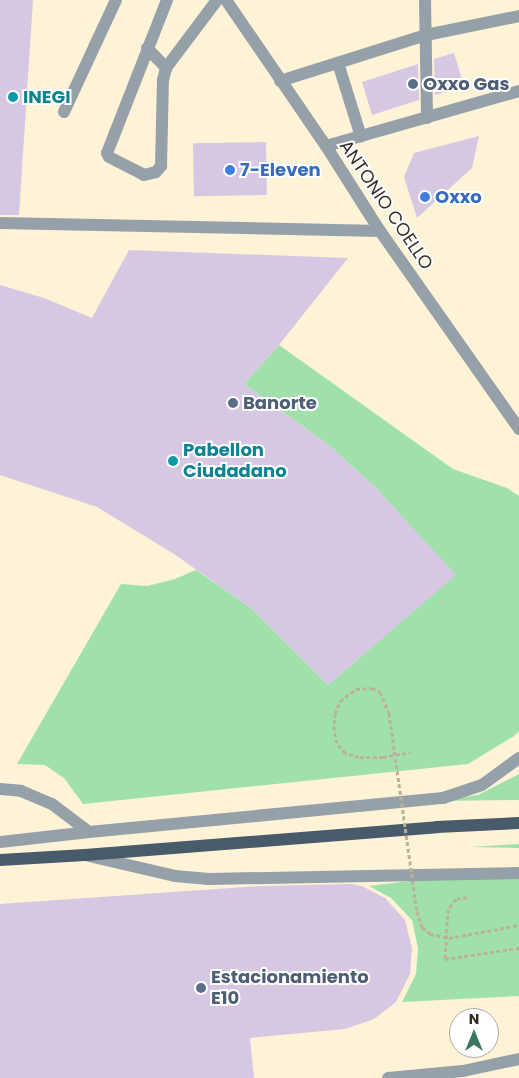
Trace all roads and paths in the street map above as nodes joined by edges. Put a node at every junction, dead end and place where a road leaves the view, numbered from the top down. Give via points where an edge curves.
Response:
1 (116, 0) edge
2 (167, 0) edge
3 (217, 0) edge
4 (226, 0) edge
5 (426, 0) edge
6 (519, 16) edge
7 (426, 35) junction
8 (147, 48) junction
9 (338, 63) junction
10 (166, 68) junction
11 (280, 81) junction
12 (519, 91) edge
13 (64, 112) dead end
14 (427, 118) junction
15 (361, 137) junction
16 (326, 146) junction
17 (0, 222) edge
18 (380, 231) junction
19 (519, 429) edge
20 (411, 752) dead end
21 (519, 758) edge
22 (0, 789) edge
23 (519, 823) edge
24 (89, 832) junction
25 (0, 842) edge
26 (85, 855) junction
27 (0, 860) edge
28 (519, 873) edge
29 (473, 896) dead end
30 (519, 925) edge
31 (519, 948) edge
32 (519, 1059) edge
33 (388, 1078) edge

1 - 13 street
2 - 8 street
3 - 10 street
4 - 11 street, ANTONIO COELLO
5 - 7 street
6 - 7 street
7 - 9 street
7 - 14 street
8 - 10 street
8 - 10 street via 107,152 109,157 144,175 156,172 161,166
9 - 11 street
9 - 15 street
11 - 16 street, ANTONIO COELLO
12 - 14 street
14 - 15 street
15 - 16 street
16 - 18 street, ANTONIO COELLO
17 - 18 street
18 - 19 street, ANTONIO COELLO
20 - 30 path, bridge via 383,757 359,757 346,753 337,743 334,730 334,714 340,701 356,689 372,688 380,692 389,713 417,911 422,927 430,934 449,938
21 - 24 street via 482,785 443,798
22 - 24 street via 20,791 52,804
23 - 26 main road
24 - 25 street
26 - 27 main road
26 - 28 street via 175,876 209,879
29 - 31 path via 456,899 448,909 445,960
32 - 33 street via 463,1071

